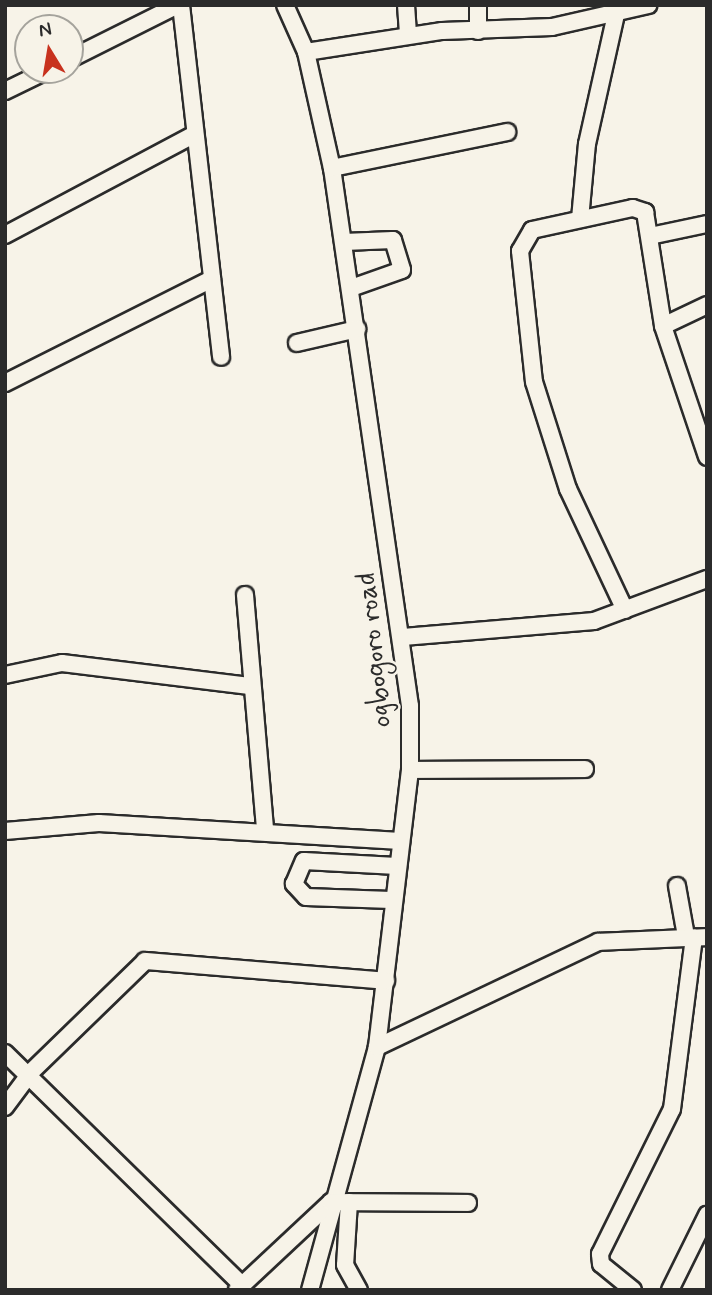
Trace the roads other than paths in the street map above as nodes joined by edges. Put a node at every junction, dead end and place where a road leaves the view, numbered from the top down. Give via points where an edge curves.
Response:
1 (179, 5) edge
2 (285, 5) edge
3 (406, 5) edge
4 (478, 5) edge
5 (649, 5) edge
6 (622, 10) edge
7 (478, 31) junction
8 (408, 34) junction
9 (84, 52) edge
10 (306, 52) junction
11 (507, 132) dead end
12 (195, 134) junction
13 (332, 168) junction
14 (580, 219) junction
15 (707, 224) edge
16 (5, 235) edge
17 (650, 236) junction
18 (344, 242) junction
19 (212, 279) junction
20 (351, 288) junction
21 (707, 304) edge
22 (663, 326) junction
23 (357, 329) junction
24 (297, 343) dead end
25 (221, 357) dead end
26 (5, 383) edge
27 (707, 457) edge
28 (707, 579) edge
29 (245, 595) dead end
30 (625, 610) junction
31 (403, 637) junction
32 (5, 675) edge
33 (250, 686) junction
34 (585, 769) dead end
35 (410, 770) junction
36 (265, 830) junction
37 (5, 831) edge
38 (400, 841) junction
39 (397, 866) junction
40 (677, 886) dead end
41 (391, 900) junction
42 (696, 937) edge
43 (386, 981) junction
44 (377, 1047) junction
45 (5, 1053) edge
46 (31, 1072) junction
47 (5, 1107) edge
48 (331, 1202) junction
49 (349, 1202) junction
50 (468, 1203) dead end
51 (706, 1219) edge
52 (239, 1287) edge
53 (674, 1289) edge
54 (310, 1290) edge
55 (359, 1290) edge
56 (632, 1290) edge

1 - 9 street
1 - 12 street
2 - 10 street, ogbogoro road
3 - 8 street
4 - 7 street
5 - 6 street
6 - 7 street via 552,27
6 - 14 street via 586,153
7 - 8 street
8 - 10 street
10 - 13 street, ogbogoro road
11 - 13 street
12 - 16 street
12 - 19 street
13 - 18 street, ogbogoro road
14 - 17 street via 640,208
14 - 30 street via 532,230 524,238 525,336 568,489
15 - 17 street
17 - 22 street
18 - 20 street, ogbogoro road
18 - 20 street via 393,240 402,270
19 - 25 street
19 - 26 street
20 - 23 street, ogbogoro road
21 - 22 street
22 - 27 street
23 - 24 street
23 - 31 street, ogbogoro road
28 - 30 street
29 - 33 street
30 - 31 street via 594,621
31 - 35 street, ogbogoro road
32 - 33 street via 62,663
33 - 36 street
34 - 35 street
35 - 38 street, ogbogoro road
36 - 37 street via 99,823
36 - 38 street
38 - 39 street, ogbogoro road
39 - 41 street, ogbogoro road
39 - 41 street via 304,861 294,884 306,897
40 - 42 street
41 - 43 street, ogbogoro road
42 - 44 street via 598,942
42 - 56 street via 672,1109 600,1254 601,1264
43 - 44 street, ogbogoro road
43 - 46 street via 155,958
44 - 48 street, ogbogoro road via 362,1114
45 - 46 street
46 - 47 street
46 - 52 street
48 - 49 street
48 - 52 street
48 - 54 street, ogbogoro road
49 - 50 street
49 - 55 street via 345,1265
51 - 53 street

